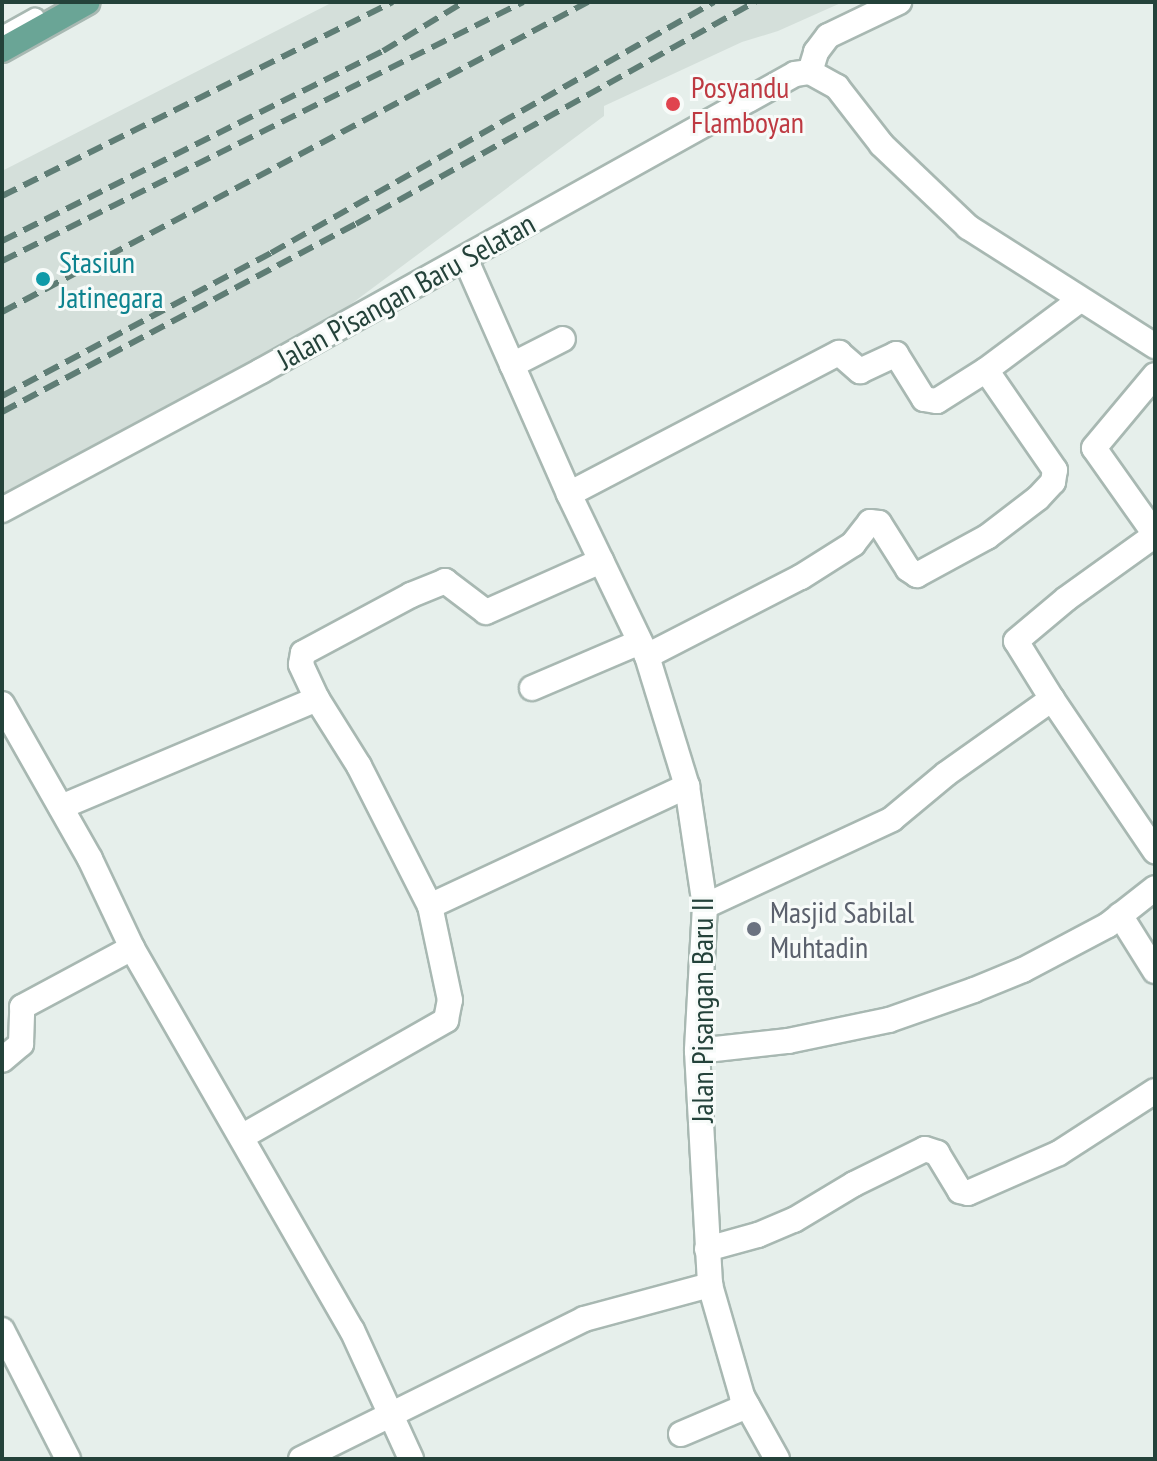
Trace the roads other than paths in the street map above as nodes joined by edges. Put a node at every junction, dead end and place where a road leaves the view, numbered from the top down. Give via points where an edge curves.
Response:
1 (66, 2) edge
2 (88, 2) edge
3 (899, 2) edge
4 (2, 36) edge
5 (2, 50) edge
6 (810, 72) junction
7 (465, 258) junction
8 (1080, 300) junction
9 (563, 339) dead end
10 (1155, 346) edge
11 (512, 365) junction
12 (986, 370) junction
13 (1155, 375) edge
14 (569, 494) junction
15 (2, 510) edge
16 (601, 561) junction
17 (644, 649) junction
18 (532, 688) dead end
19 (317, 699) junction
20 (1052, 699) junction
21 (2, 704) edge
22 (687, 786) junction
23 (61, 807) junction
24 (1155, 851) edge
25 (1155, 888) edge
26 (430, 906) junction
27 (705, 906) junction
28 (1120, 915) junction
29 (132, 948) junction
30 (1155, 971) edge
31 (697, 1051) junction
32 (2, 1060) edge
33 (1155, 1091) edge
34 (243, 1136) junction
35 (707, 1249) junction
36 (710, 1285) junction
37 (2, 1330) edge
38 (747, 1406) junction
39 (390, 1412) junction
40 (681, 1434) dead end
41 (68, 1459) edge
42 (301, 1459) edge
43 (411, 1459) edge
44 (777, 1459) edge

1 - 4 lane
2 - 5 main road
3 - 6 street via 828,36
6 - 7 street, Jalan Pisangan Baru Selatan via 795,74
6 - 8 street via 837,87 882,145 968,227
7 - 11 street, Jalan Pisangan Baru II
7 - 15 street, Jalan Pisangan Baru Selatan
8 - 10 street
8 - 12 street
9 - 11 street
11 - 14 street, Jalan Pisangan Baru II
12 - 14 street via 930,401 896,354 860,371 839,353
12 - 17 street via 1055,470 1053,482 1038,498 987,537 917,575 879,523 870,522 853,544 801,577
13 - 20 street via 1094,448 1152,530 1151,538 1016,641
14 - 16 street, Jalan Pisangan Baru II
16 - 17 street, Jalan Pisangan Baru II
16 - 19 street via 486,612 445,581 411,595 303,653 301,664
17 - 18 street
17 - 22 street, Jalan Pisangan Baru II
19 - 23 street
19 - 26 street via 359,766
20 - 24 street
20 - 27 street via 892,819
21 - 23 street
22 - 26 street
22 - 27 street, Jalan Pisangan Baru II
23 - 29 street
25 - 28 street
26 - 34 street via 450,1000 446,1020
27 - 31 street, Jalan Pisangan Baru II
28 - 30 street
28 - 31 street via 1023,970 889,1020 788,1041
29 - 32 street via 22,1007 21,1044
29 - 34 street
31 - 35 street, Jalan Pisangan Baru II
33 - 35 street via 1059,1153 968,1193 960,1191 937,1153 925,1149 794,1220
34 - 39 street via 352,1330
35 - 36 street, Jalan Pisangan Baru II
36 - 38 street, Jalan Pisangan Baru II
36 - 39 street via 584,1319
37 - 41 street
38 - 40 street
38 - 44 street, Jalan Pisangan Baru II
39 - 42 street
39 - 43 street

